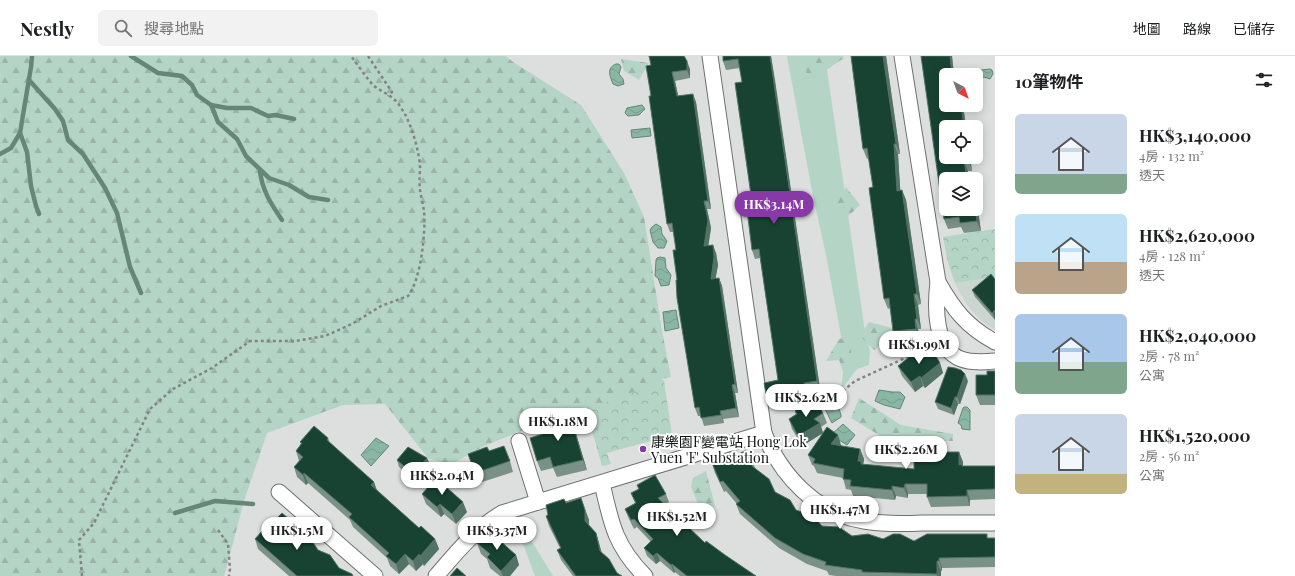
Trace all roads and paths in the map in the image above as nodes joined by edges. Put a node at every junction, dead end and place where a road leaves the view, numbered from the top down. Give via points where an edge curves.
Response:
1 (351, 56) edge
2 (368, 56) edge
3 (710, 56) edge
4 (902, 56) edge
5 (388, 96) junction
6 (938, 282) junction
7 (942, 341) junction
8 (995, 342) edge
9 (995, 361) edge
10 (760, 406) junction
11 (764, 433) junction
12 (519, 441) dead end
13 (602, 484) junction
14 (279, 492) dead end
15 (538, 502) junction
16 (995, 523) edge
17 (218, 530) dead end
18 (82, 576) edge
19 (229, 576) edge
20 (375, 576) edge
21 (436, 576) edge
22 (645, 576) edge

1 - 5 path via 373,84
2 - 5 path via 392,92
3 - 10 street
4 - 6 street
5 - 18 path via 396,101 405,116 415,141 420,165 424,226 419,270 410,294 381,306 352,324 325,336 296,341 250,341 212,368 160,399 150,409 94,523 79,540
6 - 7 street via 936,307
6 - 8 street via 965,322
7 - 9 street via 961,359
7 - 10 path via 855,381 838,395
10 - 11 street
11 - 13 street
11 - 16 street via 772,451 789,476 814,501 836,513 879,523
12 - 15 street
13 - 15 street
13 - 22 street via 617,537 626,554
14 - 20 street
15 - 21 street via 508,511 493,519 477,531
17 - 19 path via 228,544

